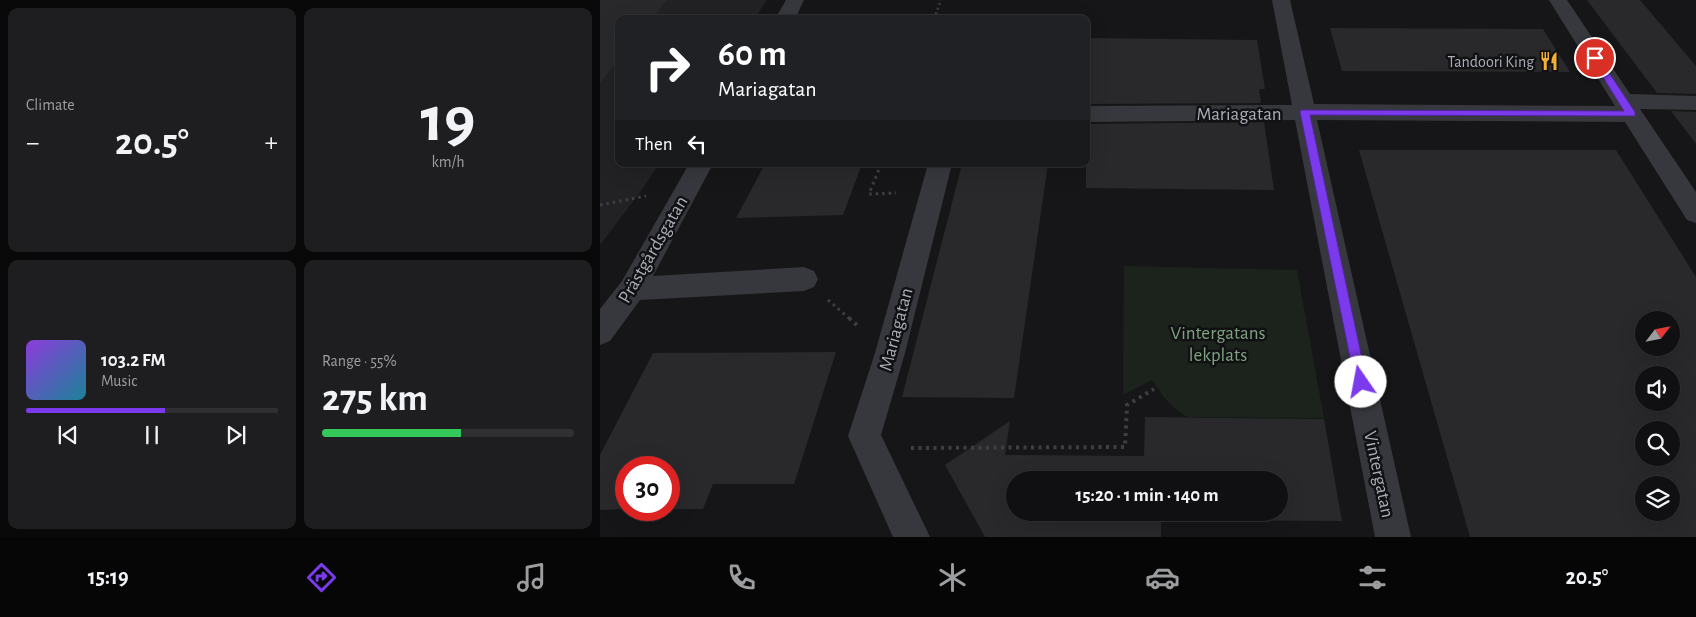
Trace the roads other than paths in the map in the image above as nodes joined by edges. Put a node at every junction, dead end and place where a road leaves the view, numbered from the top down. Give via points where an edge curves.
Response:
1 (795, 0) edge
2 (1281, 0) edge
3 (1558, 0) edge
4 (786, 15) edge
5 (1696, 103) edge
6 (1627, 108) junction
7 (1304, 112) junction
8 (1090, 114) edge
9 (698, 167) edge
10 (939, 167) edge
11 (1696, 213) edge
12 (804, 279) road end
13 (632, 289) junction
14 (600, 332) edge
15 (912, 537) edge
16 (1393, 537) edge

1 - 4 street
2 - 7 street, Vintergatan
3 - 6 street
5 - 6 street, Mariagatan
6 - 7 street, Mariagatan
6 - 11 street
7 - 8 street, Mariagatan
7 - 16 street, Vintergatan
9 - 13 street, Prästgårdsgatan
10 - 15 street, Mariagatan via 868,442
12 - 13 street
13 - 14 street, Prästgårdsgatan

